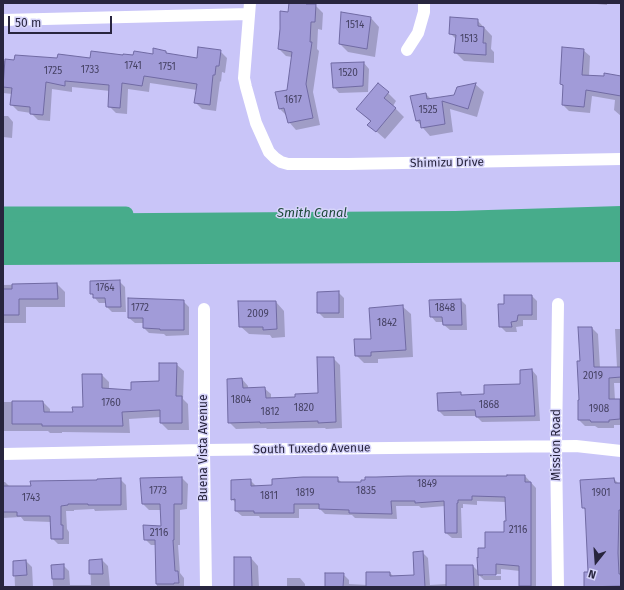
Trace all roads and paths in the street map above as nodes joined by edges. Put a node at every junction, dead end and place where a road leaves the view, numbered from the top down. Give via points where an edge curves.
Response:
1 (424, 3) edge
2 (250, 9) edge
3 (3, 20) edge
4 (407, 50) dead end
5 (621, 159) edge
6 (558, 304) dead end
7 (204, 309) dead end
8 (556, 446) junction
9 (204, 450) junction
10 (621, 451) edge
11 (3, 454) edge
12 (206, 587) edge
13 (558, 587) edge

1 - 4 street via 418,32
2 - 3 street
2 - 5 street, Shimizu Drive via 244,78 256,123 269,152 281,162 348,164
6 - 8 street, Mission Road
7 - 9 street, Buena Vista Avenue
8 - 9 street, South Tuxedo Avenue
8 - 10 street, South Tuxedo Avenue
8 - 13 street, Mission Road
9 - 11 street, South Tuxedo Avenue
9 - 12 street, Buena Vista Avenue

